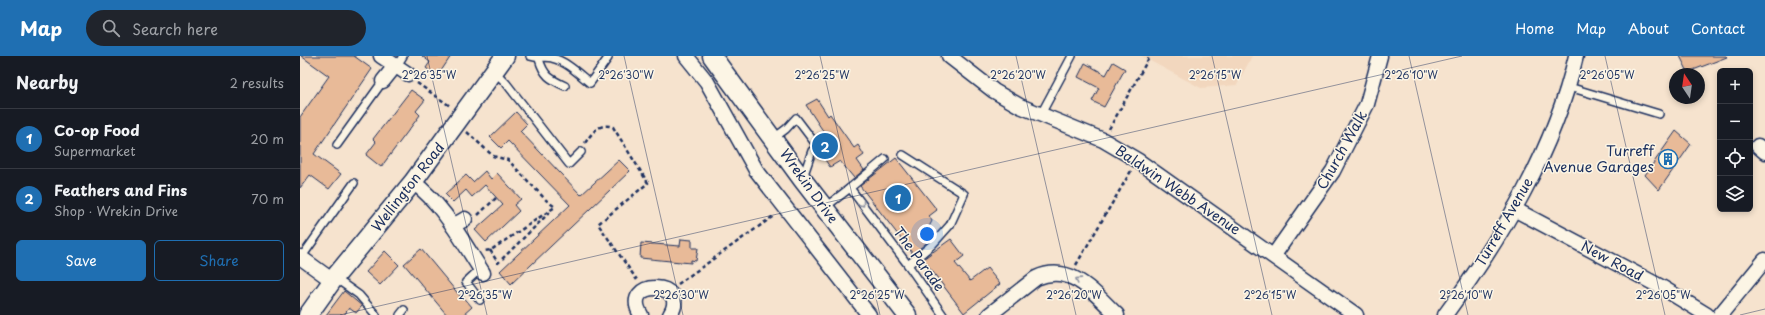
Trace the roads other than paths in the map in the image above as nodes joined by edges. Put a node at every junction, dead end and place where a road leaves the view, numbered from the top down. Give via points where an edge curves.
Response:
1 (381, 56) edge
2 (505, 56) edge
3 (530, 56) edge
4 (686, 56) edge
5 (712, 56) edge
6 (949, 56) edge
7 (1072, 56) edge
8 (1380, 56) edge
9 (1576, 56) edge
10 (550, 57) edge
11 (608, 58) dead end
12 (539, 59) junction
13 (400, 66) edge
14 (495, 72) junction
15 (382, 81) joint
16 (565, 86) dead end
17 (1569, 87) junction
18 (1041, 114) junction
19 (1659, 114) dead end
20 (774, 138) junction
21 (337, 145) dead end
22 (581, 152) road end
23 (903, 155) dead end
24 (884, 159) dead end
25 (802, 179) junction
26 (413, 182) junction
27 (354, 183) dead end
28 (850, 188) junction
29 (824, 208) junction
30 (1514, 209) junction
31 (465, 218) dead end
32 (453, 226) junction
33 (1274, 255) junction
34 (300, 257) edge
35 (1765, 260) edge
36 (908, 265) junction
37 (482, 271) joint
38 (334, 279) junction
39 (480, 300) dead end
40 (308, 315) edge
41 (376, 315) edge
42 (641, 315) edge
43 (670, 315) edge
44 (869, 315) edge
45 (907, 315) edge
46 (943, 315) edge
47 (989, 315) edge
48 (1117, 315) edge
49 (1356, 315) edge
50 (1445, 315) edge
51 (1707, 315) edge
52 (1720, 315) edge

1 - 13 street
2 - 14 street, Wellington Road
3 - 12 lane
4 - 44 street via 707,82 756,170
5 - 20 street, Wrekin Drive
6 - 18 street, Baldwin Webb Avenue via 994,91 1020,106
7 - 18 lane
8 - 33 street, Church Walk via 1367,104 1334,171
9 - 17 street, Turreff Avenue
10 - 11 lane via 560,60 590,83
10 - 12 lane
12 - 16 lane via 549,79
13 - 15 street
14 - 22 lane via 506,82 569,164
14 - 26 street, Wellington Road
15 - 21 lane
17 - 19 lane
17 - 30 street, Turreff Avenue via 1545,148
18 - 33 street, Baldwin Webb Avenue via 1103,140 1137,160
20 - 25 street, Wrekin Drive
20 - 25 lane via 796,118 818,147 812,151
23 - 36 lane via 964,194 950,225 933,244
24 - 28 lane
25 - 29 street, Wrekin Drive
26 - 32 street via 426,192
26 - 38 street, Wellington Road
27 - 34 lane
28 - 29 lane
28 -> 36 lane, The Parade
29 - 45 street, Wrekin Drive
30 - 50 street, Turreff Avenue via 1465,288
30 - 51 street, New Road via 1663,288
31 - 32 street
32 - 37 street
33 - 49 street, Baldwin Webb Avenue
34 - 38 street
35 - 52 street
36 - 46 lane, The Parade
37 - 39 lane via 466,282
38 - 40 street, Wellington Road
38 - 41 lane via 359,295
42 - 43 street via 638,310 638,299 645,290 656,286 667,291 673,300
48 -> 47 street via 1081,281 1071,275 1055,273 1036,278

